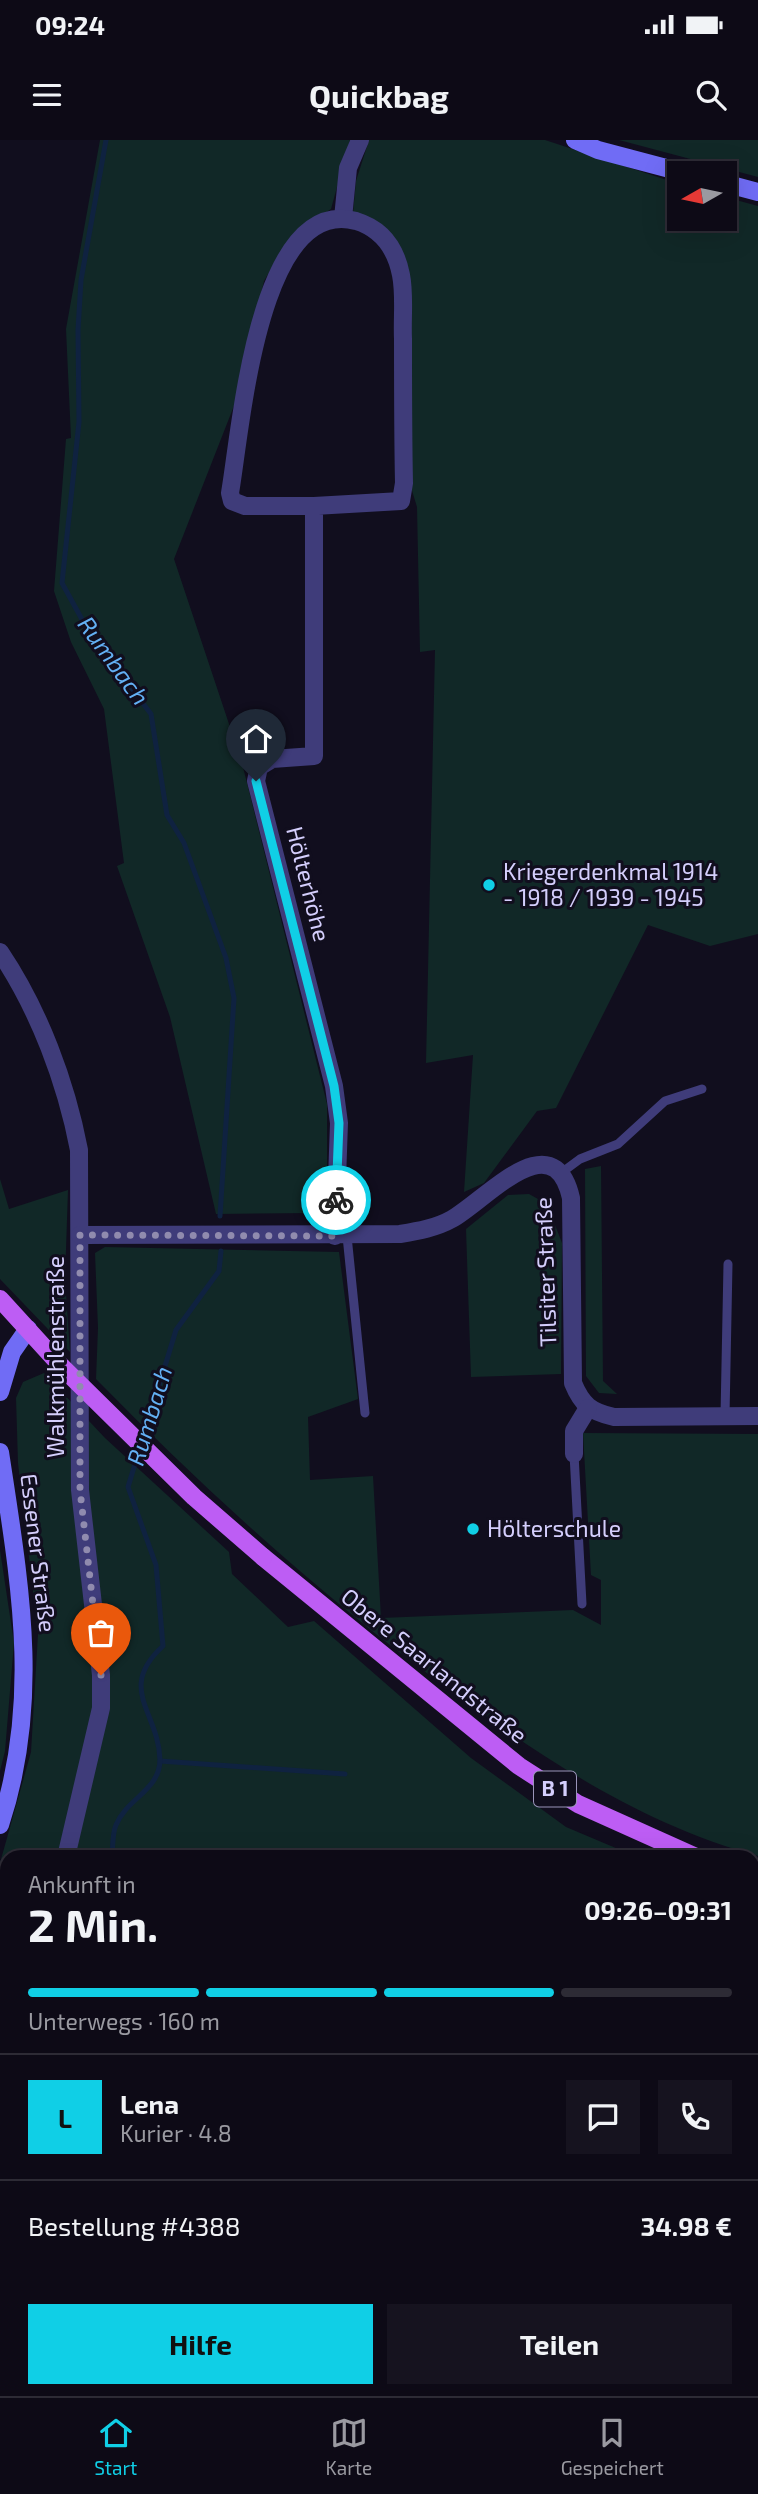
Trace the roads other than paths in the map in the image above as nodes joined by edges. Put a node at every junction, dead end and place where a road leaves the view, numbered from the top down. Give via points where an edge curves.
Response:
1 (360, 140) edge
2 (575, 140) edge
3 (667, 168) edge
4 (737, 186) edge
5 (758, 192) edge
6 (343, 218) junction
7 (314, 506) junction
8 (0, 952) edge
9 (702, 1089) dead end
10 (561, 1173) junction
11 (80, 1235) junction
12 (341, 1236) junction
13 (728, 1264) dead end
14 (0, 1299) edge
15 (28, 1329) junction
16 (0, 1392) edge
17 (589, 1408) junction
18 (365, 1413) dead end
19 (725, 1416) junction
20 (758, 1416) edge
21 (0, 1452) edge
22 (574, 1454) joint
23 (582, 1604) dead end
24 (0, 1825) edge
25 (68, 1850) edge
26 (680, 1850) edge

1 - 6 street via 348,168
2 - 3 main road
4 - 5 main road
6 - 7 street via 371,226 386,238 402,277 404,482 401,502
6 - 7 street via 328,219 306,231 274,281 257,337 230,493 232,501 245,506
7 - 12 street, Hölterhöhe via 314,756 272,759 259,767 256,781 334,1086
8 - 11 street, Walkmühlenstraße via 43,1033 71,1108 79,1150
9 - 10 lane via 664,1101 618,1144 580,1159
10 - 12 street, Tilsiter Straße via 551,1165 531,1165 468,1210 426,1230
10 - 17 street, Tilsiter Straße via 571,1198 573,1383 580,1401
11 - 12 street, Tilsiter Straße
11 - 25 street, Walkmühlenstraße via 80,1490 101,1708
12 - 18 lane
13 - 19 lane
14 - 15 main road, B 1
15 - 16 main road via 12,1352
15 - 26 main road, Obere Saarlandstraße / B 1, bridge via 194,1497 519,1766 578,1804
17 - 19 street via 614,1417
17 - 22 street via 575,1431
19 - 20 street
21 - 24 main road, Essener Straße via 24,1621 26,1681 19,1748
22 - 23 lane

